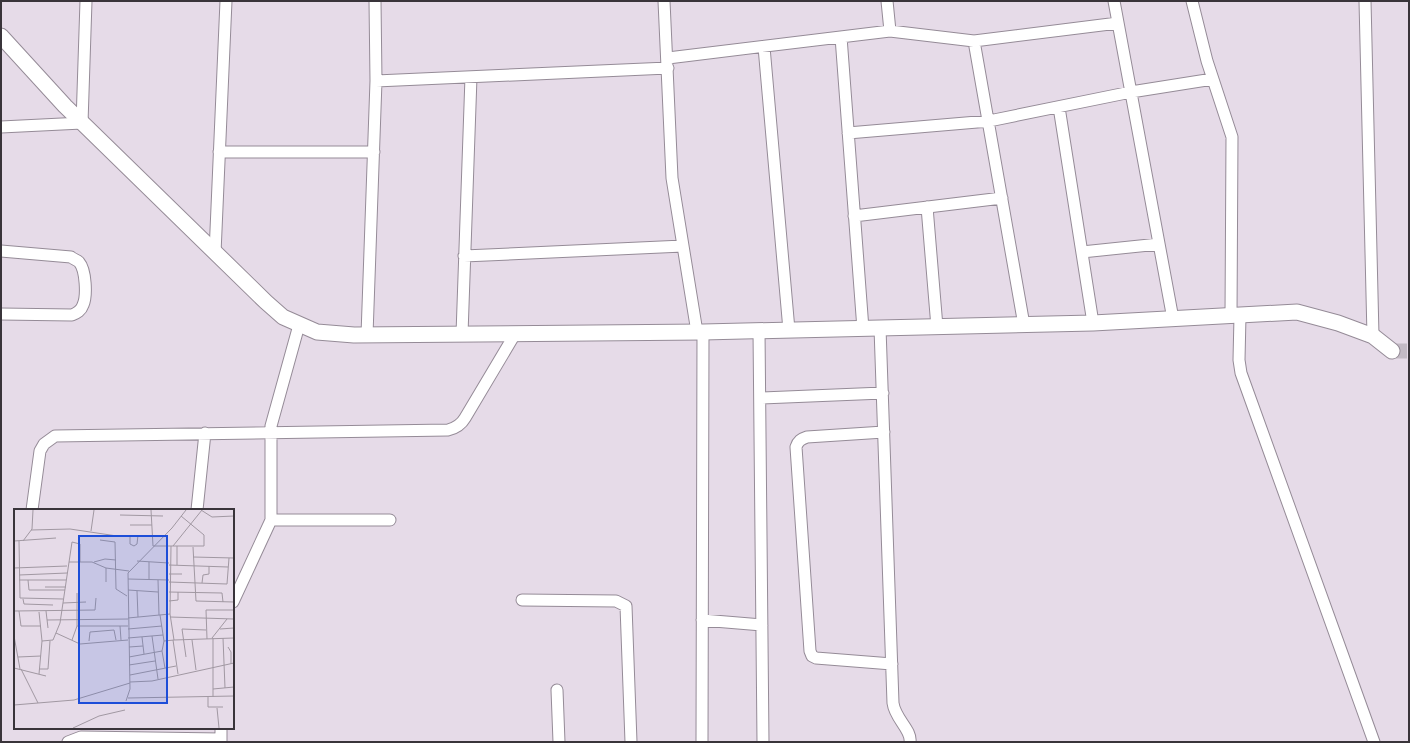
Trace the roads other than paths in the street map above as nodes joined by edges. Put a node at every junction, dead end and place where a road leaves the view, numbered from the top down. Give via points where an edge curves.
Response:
1 (86, 1) edge
2 (226, 1) edge
3 (375, 1) edge
4 (664, 1) edge
5 (887, 1) edge
6 (1114, 1) edge
7 (1192, 1) edge
8 (1365, 1) edge
9 (1118, 23) junction
10 (890, 31) junction
11 (1, 36) edge
12 (841, 37) junction
13 (974, 41) junction
14 (764, 47) junction
15 (668, 63) junction
16 (471, 77) junction
17 (1213, 79) junction
18 (376, 81) junction
19 (1131, 92) junction
20 (1059, 107) junction
21 (989, 121) junction
22 (82, 123) junction
23 (1, 127) edge
24 (848, 133) junction
25 (219, 152) junction
26 (374, 152) junction
27 (1002, 198) junction
28 (927, 207) junction
29 (854, 216) junction
30 (1159, 244) junction
31 (684, 246) junction
32 (1, 251) edge
33 (1082, 252) junction
34 (214, 253) junction
35 (464, 256) junction
36 (1, 314) edge
37 (1235, 317) junction
38 (1173, 320) junction
39 (1093, 323) junction
40 (299, 325) junction
41 (1024, 325) junction
42 (937, 327) junction
43 (880, 328) junction
44 (863, 329) junction
45 (789, 330) junction
46 (759, 331) junction
47 (700, 332) junction
48 (462, 334) junction
49 (515, 334) junction
50 (367, 335) junction
51 (1373, 336) junction
52 (1392, 351) tunnel mouth
53 (883, 393) junction
54 (760, 398) junction
55 (270, 432) junction
56 (884, 432) junction
57 (205, 433) junction
58 (32, 509) edge
59 (197, 509) edge
60 (271, 520) junction
61 (390, 520) dead end
62 (234, 600) edge
63 (522, 600) dead end
64 (702, 620) junction
65 (762, 625) junction
66 (892, 664) junction
67 (557, 690) dead end
68 (221, 736) edge
69 (68, 742) edge
70 (559, 742) edge
71 (631, 742) edge
72 (702, 742) edge
73 (763, 742) edge
74 (910, 742) edge
75 (1374, 742) edge

1 - 22 street
2 - 25 street
3 - 18 street
4 - 15 street
5 - 10 street
6 - 9 street
7 - 17 street
8 - 51 street
9 - 13 street
9 - 19 street
10 - 12 street
10 - 13 street
11 - 22 street
12 - 14 street
12 - 24 street
13 - 21 street
14 - 15 street
14 - 45 street
15 - 16 street
15 - 31 street via 672,178
16 - 18 street
16 - 35 street
17 - 19 street
17 - 37 street via 1230,128 1232,147
18 - 26 street
19 - 20 street
19 - 30 street
20 - 21 street
20 - 33 street
21 - 24 street
21 - 27 street
22 - 23 street
22 - 34 street
24 - 29 street
25 - 26 street
25 - 34 street
26 - 50 street
27 - 28 street
27 - 41 street
28 - 29 street
28 - 42 street
29 - 44 street
30 - 33 street
30 - 38 street
31 - 35 street
31 - 47 street
32 - 36 street via 71,257 79,262 85,281 84,304 80,311 72,315
33 - 39 street
34 - 40 street via 283,317
35 - 48 street
37 - 38 street
37 - 51 street via 1297,312
37 - 75 street via 1241,373
38 - 39 street
39 - 41 street
40 - 50 street via 316,332
40 - 55 street
41 - 42 street
42 - 43 street
43 - 44 street
43 - 53 street
44 - 45 street
45 - 46 street
46 - 47 street
46 - 54 street
47 - 49 street
47 - 64 street
48 - 49 street
48 - 50 street
49 - 55 street via 462,424 455,428
51 - 52 street
53 - 54 street
53 - 56 street
54 - 65 street
55 - 57 street
55 - 60 street
56 - 66 street
56 - 66 street via 807,438 797,442 796,447 812,656
57 - 58 street via 55,436 49,439 40,451
57 - 59 street
60 - 61 street
60 - 62 street
63 - 71 street via 616,601 626,606
64 - 65 street
64 - 72 street
65 - 73 street
66 - 74 street via 894,709 896,716 909,733
67 - 70 street
68 - 69 street via 82,737

